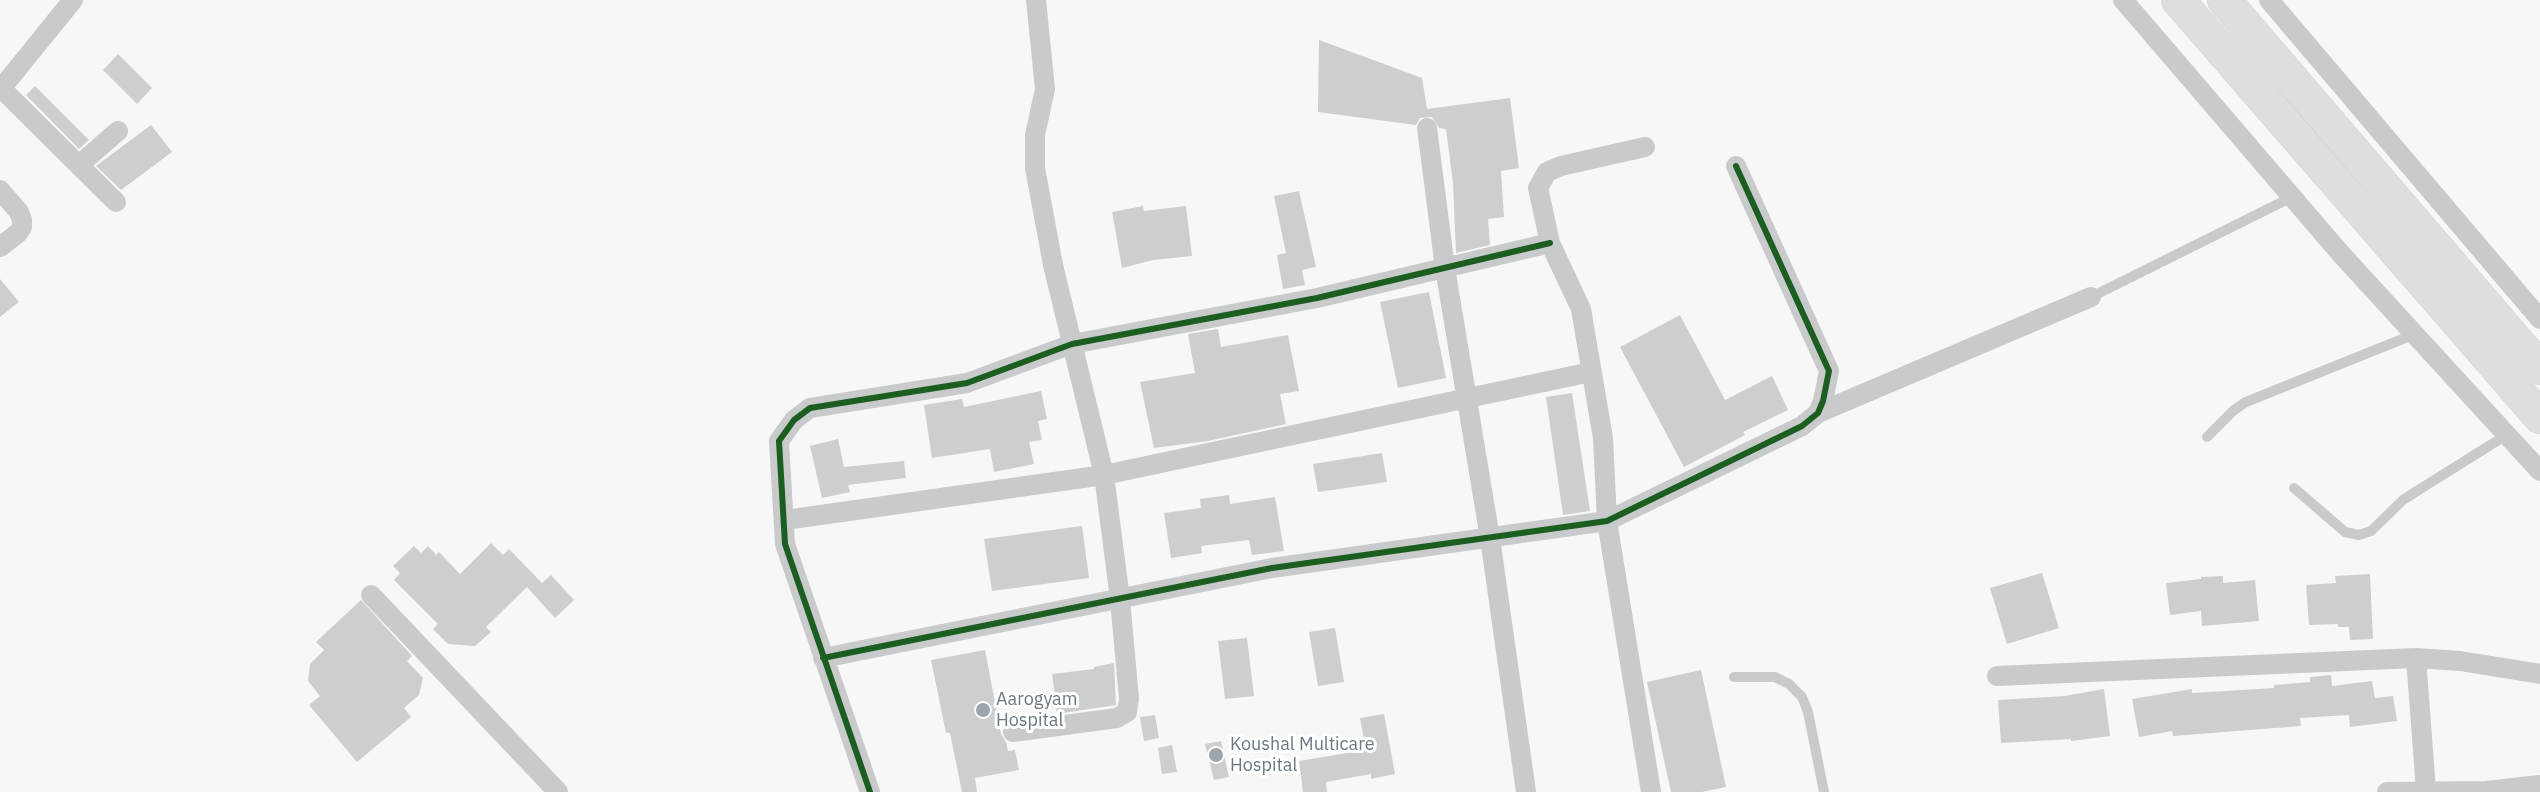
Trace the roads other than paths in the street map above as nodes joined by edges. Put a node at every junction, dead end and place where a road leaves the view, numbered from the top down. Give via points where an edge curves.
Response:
1 (73, 0) edge
2 (2123, 0) edge
3 (2178, 0) edge
4 (2224, 0) edge
5 (2269, 0) edge
6 (1036, 1) edge
7 (1, 89) edge
8 (1427, 128) dead end
9 (118, 130) dead end
10 (1645, 147) dead end
11 (79, 165) junction
12 (1736, 166) dead end
13 (0, 190) edge
14 (2292, 197) junction
15 (116, 202) dead end
16 (1550, 243) junction
17 (0, 247) edge
18 (1445, 268) junction
19 (2091, 297) joint
20 (2540, 319) edge
21 (2415, 334) junction
22 (1072, 344) junction
23 (2540, 368) edge
24 (1591, 372) junction
25 (1466, 398) junction
26 (1818, 413) junction
27 (2540, 417) edge
28 (2508, 434) junction
29 (2207, 437) dead end
30 (2540, 471) edge
31 (1104, 475) junction
32 (2294, 488) dead end
33 (785, 520) junction
34 (1607, 521) junction
35 (1490, 538) junction
36 (371, 595) dead end
37 (1120, 599) junction
38 (823, 658) junction
39 (2416, 658) junction
40 (2540, 674) edge
41 (1997, 676) dead end
42 (1734, 677) dead end
43 (1013, 732) dead end
44 (2540, 785) edge
45 (2426, 790) junction
46 (558, 792) edge
47 (870, 792) edge
48 (1526, 792) edge
49 (1651, 792) edge
50 (1824, 792) edge
51 (2387, 792) edge

1 - 7 street
2 - 14 street
3 - 27 highway
4 - 23 highway
5 - 20 street
6 - 22 street via 1045,89 1035,135 1035,168
7 - 11 street
8 - 18 street
9 - 11 street
10 - 16 street via 1547,172 1538,188
11 - 15 street
12 - 26 street via 1829,371
13 - 17 street via 19,212 22,227
14 - 19 lane
14 - 21 street
16 - 18 street
16 - 24 street via 1581,309
18 - 22 street via 1317,298
18 - 25 street
19 - 26 street
21 - 28 street
21 - 29 lane via 2246,402
22 - 31 street
22 - 33 street via 968,383 810,408 794,420 779,441
24 - 25 street
24 - 34 street via 1603,438
25 - 31 street
25 - 35 street
26 - 34 street via 1802,426
28 - 30 street
28 - 32 lane via 2417,490 2372,531 2359,535 2345,532
31 - 33 street
31 - 37 street
33 - 38 street via 785,544
34 - 35 street
34 - 49 street
35 - 37 street via 1272,568
35 - 48 street
36 - 46 street
37 - 38 street
37 - 43 street via 1127,712 1117,718
38 - 47 street
39 - 40 street
39 - 41 street
39 - 45 street
42 - 50 lane via 1775,676 1802,697
44 - 45 street
45 - 51 street

